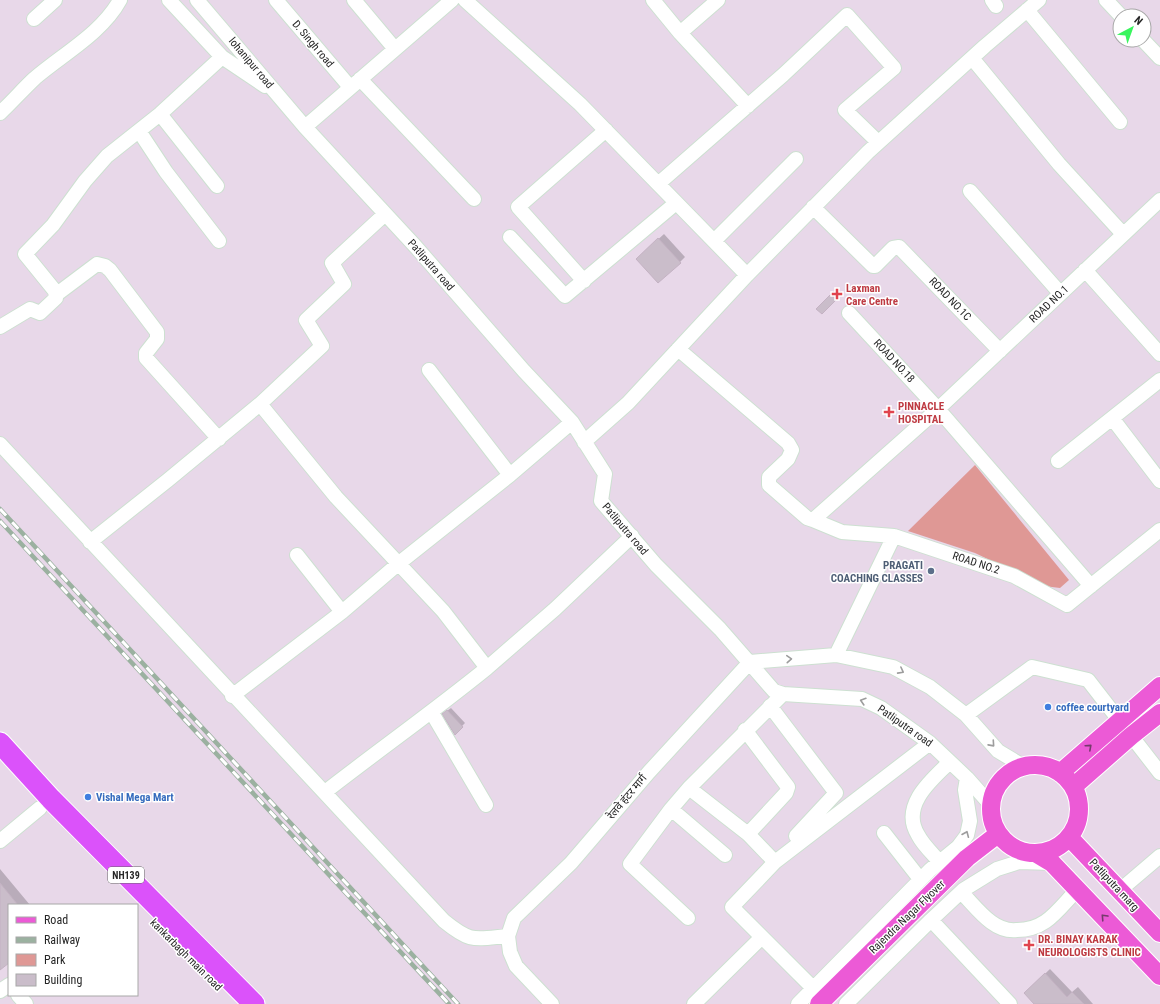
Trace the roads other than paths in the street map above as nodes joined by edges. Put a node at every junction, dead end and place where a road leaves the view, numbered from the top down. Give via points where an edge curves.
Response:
1 (55, 0) edge
2 (120, 0) edge
3 (169, 0) edge
4 (198, 0) edge
5 (276, 0) edge
6 (354, 0) edge
7 (465, 0) edge
8 (653, 0) edge
9 (718, 0) edge
10 (1039, 0) edge
11 (1106, 0) edge
12 (446, 2) edge
13 (1114, 8) edge
14 (1027, 10) junction
15 (34, 19) dead end
16 (680, 33) junction
17 (1151, 48) edge
18 (395, 49) junction
19 (222, 57) junction
20 (972, 58) junction
21 (1160, 58) edge
22 (355, 83) junction
23 (274, 91) junction
24 (748, 106) junction
25 (0, 113) edge
26 (160, 114) junction
27 (1120, 122) dead end
28 (305, 127) junction
29 (606, 130) junction
30 (139, 131) junction
31 (878, 142) junction
32 (796, 159) dead end
33 (658, 184) junction
34 (217, 186) dead end
35 (970, 191) dead end
36 (474, 199) dead end
37 (1160, 200) edge
38 (676, 203) junction
39 (813, 207) junction
40 (385, 214) junction
41 (1123, 234) junction
42 (510, 237) dead end
43 (219, 241) dead end
44 (714, 241) junction
45 (1085, 270) junction
46 (747, 275) junction
47 (584, 281) junction
48 (56, 294) junction
49 (1060, 294) junction
50 (850, 314) dead end
51 (0, 327) edge
52 (678, 349) junction
53 (1000, 351) junction
54 (1160, 354) edge
55 (428, 370) dead end
56 (1160, 380) edge
57 (260, 404) junction
58 (938, 409) junction
59 (1112, 418) junction
60 (572, 422) junction
61 (219, 439) junction
62 (584, 442) junction
63 (0, 444) edge
64 (1058, 461) dead end
65 (510, 475) junction
66 (1160, 481) edge
67 (813, 520) junction
68 (1160, 530) edge
69 (632, 536) junction
70 (894, 536) junction
71 (90, 542) junction
72 (297, 555) dead end
73 (398, 564) junction
74 (1091, 586) junction
75 (342, 612) junction
76 (836, 656) junction
77 (750, 662) junction
78 (487, 668) junction
79 (1160, 686) edge
80 (783, 694) junction
81 (232, 696) junction
82 (770, 706) junction
83 (432, 713) junction
84 (1160, 713) edge
85 (966, 715) junction
86 (1119, 720) junction
87 (745, 730) junction
88 (1131, 736) junction
89 (0, 743) edge
90 (930, 743) junction
91 (0, 762) edge
92 (950, 762) junction
93 (1023, 766) junction
94 (1060, 773) junction
95 (1160, 773) edge
96 (967, 778) junction
97 (1073, 787) junction
98 (689, 788) junction
99 (325, 792) junction
100 (990, 804) junction
101 (486, 805) dead end
102 (968, 806) junction
103 (40, 808) junction
104 (671, 809) junction
105 (884, 833) dead end
106 (748, 834) junction
107 (1069, 837) junction
108 (1001, 838) junction
109 (0, 841) edge
110 (786, 846) dead end
111 (1037, 854) junction
112 (725, 855) dead end
113 (1160, 856) edge
114 (775, 862) junction
115 (940, 862) junction
116 (971, 863) junction
117 (1052, 863) junction
118 (920, 879) junction
119 (1078, 889) junction
120 (1119, 891) junction
121 (961, 892) junction
122 (136, 904) edge
123 (138, 906) edge
124 (688, 918) dead end
125 (931, 920) junction
126 (1160, 933) edge
127 (508, 936) junction
128 (762, 937) junction
129 (1160, 976) edge
130 (19, 996) edge
131 (816, 996) edge
132 (1002, 1002) edge
133 (26, 1004) edge
134 (236, 1004) edge
135 (254, 1004) edge
136 (552, 1004) edge
137 (694, 1004) edge
138 (798, 1004) edge
139 (832, 1004) edge
140 (846, 1004) edge

1 - 15 street
2 - 25 street via 98,28 35,78
3 - 19 street
4 - 23 street, lohanipur road
5 - 22 street, D. Singh road
6 - 18 street
7 - 29 street
8 - 16 street
9 - 16 street
10 - 14 street
11 - 13 street
12 - 18 street
14 - 20 street
14 - 27 street
16 - 24 street
17 - 21 street
18 - 22 street
19 - 23 street
19 - 26 street
20 - 31 street
20 - 41 street via 1059,164
22 - 28 street
22 - 36 street, D. Singh road
23 - 28 street, lohanipur road
24 - 31 street via 847,15 894,68 845,110
24 - 33 street
26 - 30 street
26 - 34 street
28 - 40 street, Patliputra road
29 - 33 street
29 - 47 street via 518,207
30 - 43 street via 166,172
30 - 48 street via 107,156 53,225 25,254
31 - 39 street
32 - 44 street
33 - 38 street
35 - 49 street
37 - 41 street, ROAD NO.1
38 - 44 street
38 - 47 street
39 - 46 street
39 - 53 street, ROAD NO.1C via 873,266 893,248 899,247
40 - 57 street via 332,263 344,284 306,320 322,346
40 - 60 street, Patliputra road
41 - 45 street, ROAD NO.1
42 - 47 street via 565,296
44 - 46 street
45 - 49 street, ROAD NO.1
45 - 54 street
46 - 52 street
48 - 51 street via 40,313 30,309
48 - 61 street via 97,264 110,270 157,332 157,339 146,353 146,358
49 - 53 street, ROAD NO.1
50 - 58 street, ROAD NO.18
52 - 62 street via 628,403
52 - 67 street via 788,443 792,450 788,459 769,477 769,485 807,518
53 - 58 street, ROAD NO.1
55 - 65 street
56 - 59 street
57 - 61 street
57 - 73 street via 336,497
58 - 67 street, ROAD NO.1
58 - 74 street
59 - 64 street
59 - 66 street
60 - 62 street, Patliputra road
60 - 65 street
61 - 71 street
62 - 69 street, Patliputra road via 605,474 601,501
63 - 71 street
65 - 73 street
67 - 70 street via 842,532
68 - 74 street, ROAD NO.2
69 - 77 street, Patliputra road via 656,565
69 - 78 street via 555,610
70 - 74 street, ROAD NO.2 via 1014,576 1067,605
70 - 76 street
71 - 81 street
72 - 75 street
73 - 75 street
73 - 78 street via 443,611
75 - 81 street
77 -> 76 street
76 -> 85 street via 892,667 930,687
77 - 80 street, Patliputra road via 774,691
77 - 127 street, रेलवे हंटर मार्ग via 649,772 571,863 514,918
78 - 83 street
79 - 86 main road
80 - 82 street
90 -> 80 street, Patliputra road via 881,708 862,699
81 - 99 street
82 - 87 street
82 - 110 street via 836,794
83 - 99 street
83 - 101 street
84 - 88 main road
85 - 86 street via 1032,667 1088,680
85 -> 93 street via 998,751
86 - 88 street
94 -> 86 main road
87 - 98 street
87 - 106 street via 788,787 786,793
88 - 95 street
88 - 97 main road
89 - 135 highway, NH139 via 51,799
90 - 92 street, Patliputra road
90 - 114 street
91 - 103 highway, NH139
92 - 96 street, Patliputra road
92 - 115 street via 922,790 913,815 918,836
93 - 94 main road via 1048,767
93 - 100 main road via 1001,780
94 - 97 main road
96 - 100 street, Patliputra road
96 - 102 street via 965,790
97 - 107 main road via 1079,813 1076,826
98 - 104 street
98 - 106 street
99 - 127 street via 444,921 460,935 474,939
100 - 102 street via 976,803
100 - 108 main road via 990,814
115 -> 102 street via 958,847 967,835 970,821
103 - 109 street
103 - 122 highway, kankarbagh main road / NH139
104 - 112 street
104 - 124 street via 630,864
105 - 118 street
106 - 114 street
107 - 111 main road via 1055,848
107 - 120 main road, Patliputra marg
108 - 111 main road via 1019,851
108 - 116 main road, Rajendra Nagar Flyover
111 - 117 main road
113 - 120 street
114 - 128 street via 732,907
115 - 118 street
116 - 131 main road, Rajendra Nagar Flyover
116 - 139 main road, Rajendra Nagar Flyover
117 - 119 main road
117 - 121 street via 1019,862 997,868
118 - 131 street
119 - 121 street via 1047,921 1028,930 998,927
129 -> 119 main road
120 - 126 main road, Patliputra marg
121 - 125 street
123 - 134 highway, kankarbagh main road / NH139
125 - 132 street
125 - 140 street
127 - 136 street via 510,952 516,966
128 - 131 street
128 - 137 street
130 - 133 street
131 - 138 street

